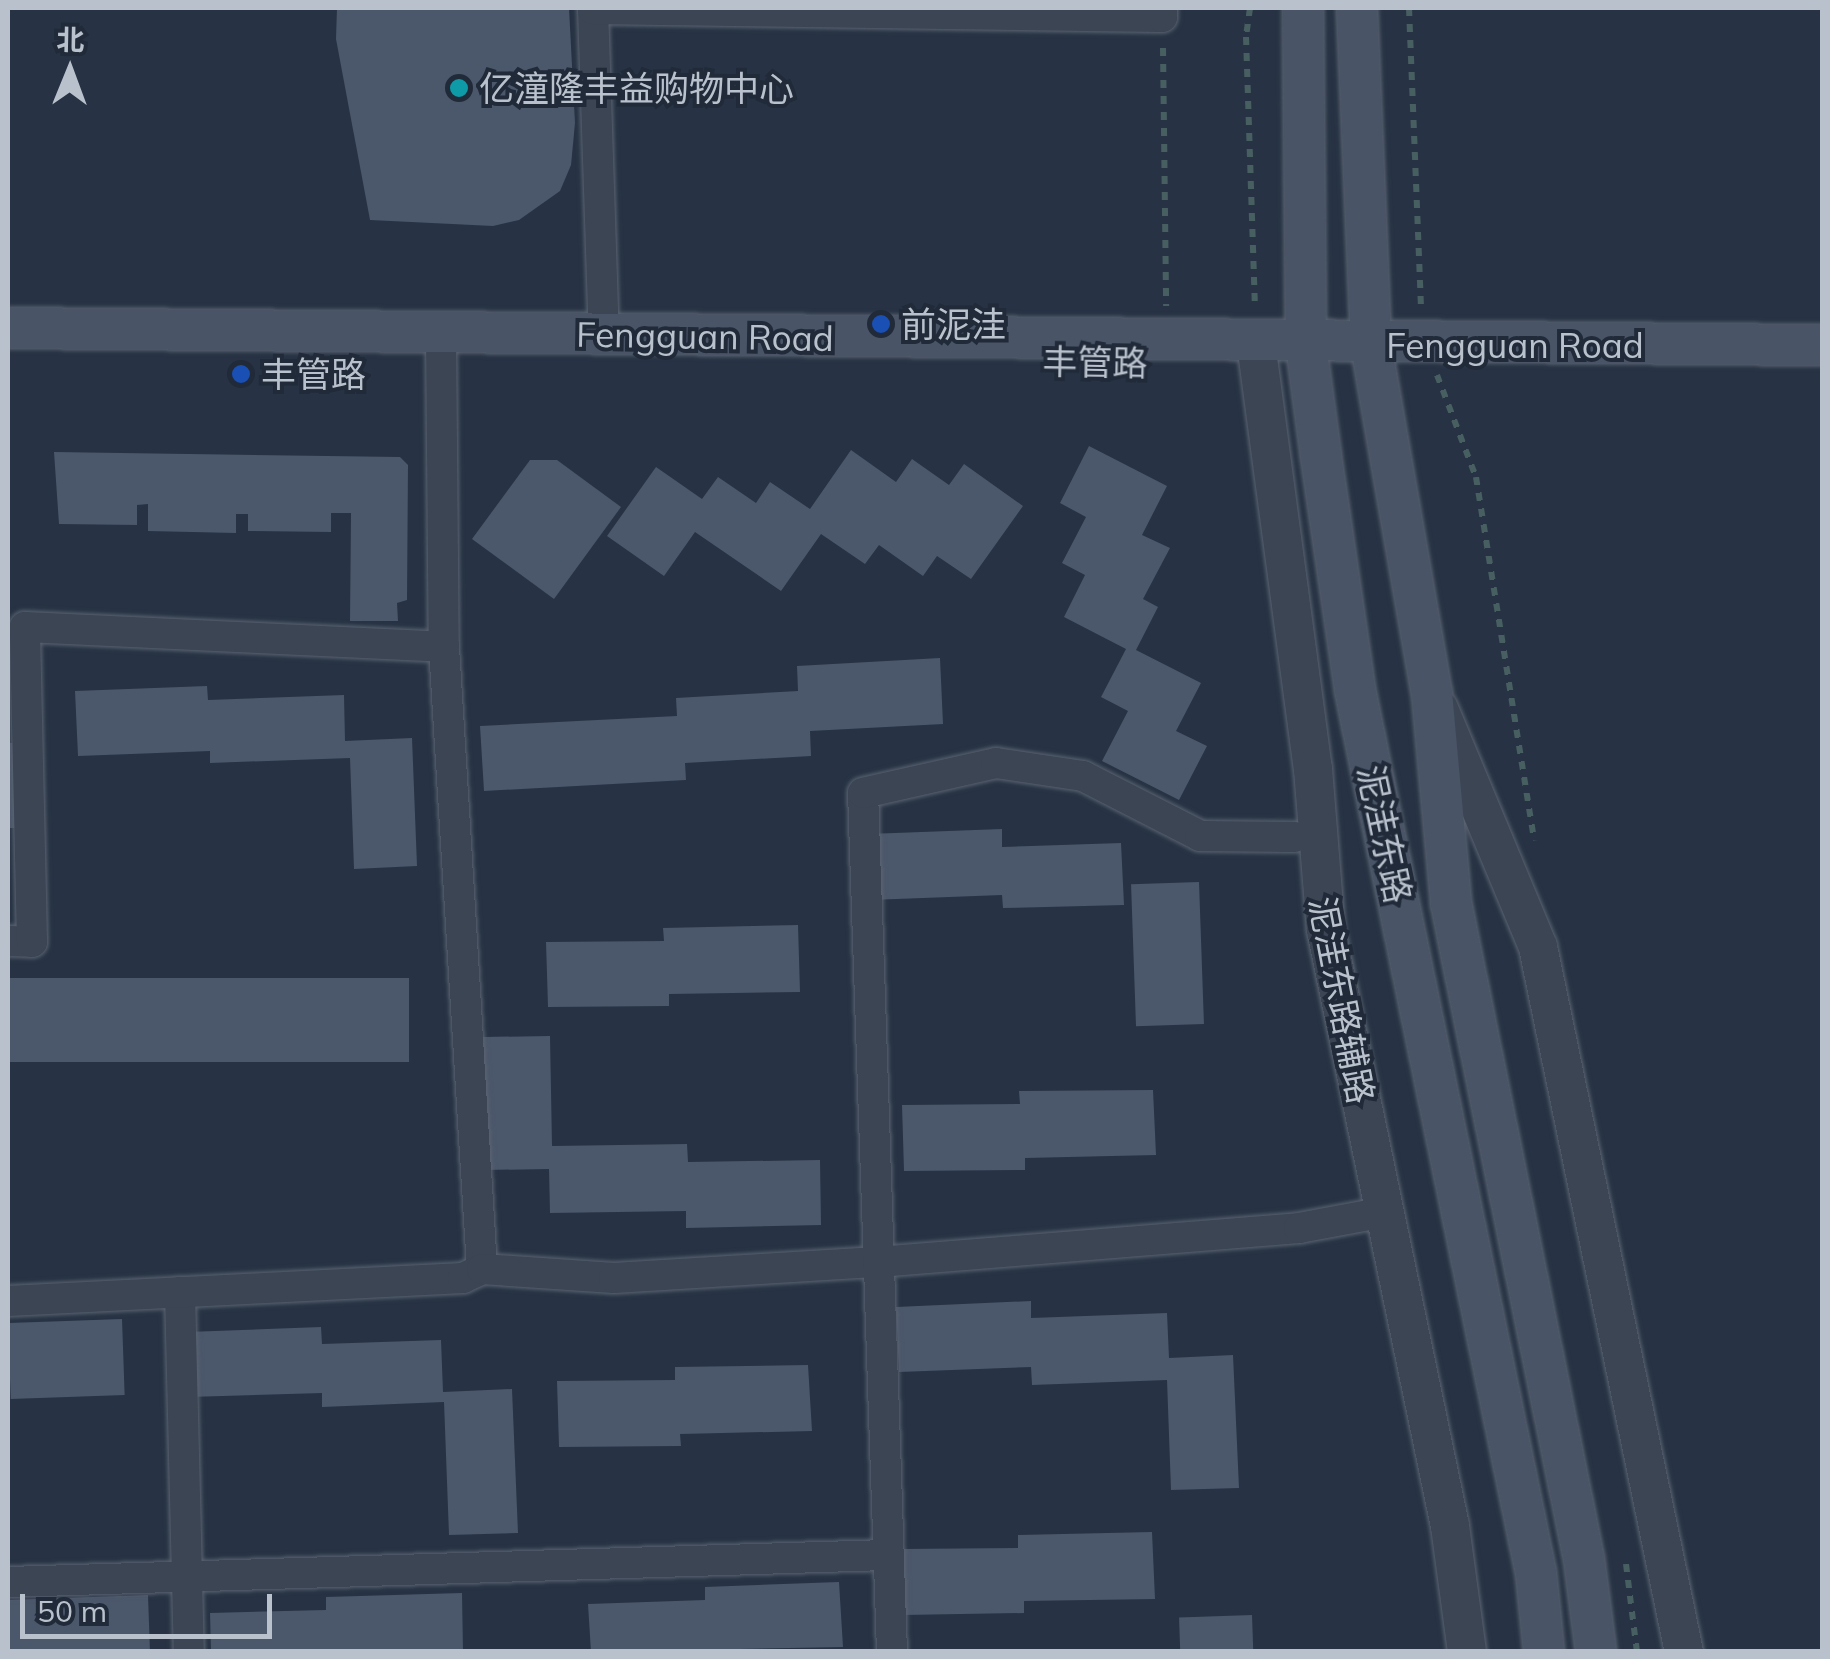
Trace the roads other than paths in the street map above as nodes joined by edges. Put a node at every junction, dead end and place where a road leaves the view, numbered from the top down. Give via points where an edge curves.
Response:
1 (594, 8) edge
2 (1303, 8) edge
3 (1357, 8) edge
4 (1162, 12) edge
5 (8, 328) edge
6 (604, 335) junction
7 (441, 344) junction
8 (1822, 345) edge
9 (8, 353) edge
10 (1257, 354) junction
11 (1307, 355) junction
12 (1373, 355) junction
13 (1822, 370) edge
14 (444, 647) junction
15 (1432, 693) junction
16 (1294, 837) dead end
17 (8, 942) edge
18 (1386, 1212) junction
19 (878, 1262) junction
20 (482, 1270) junction
21 (180, 1292) junction
22 (8, 1301) edge
23 (887, 1555) junction
24 (185, 1575) junction
25 (8, 1582) edge
26 (188, 1652) edge
27 (892, 1652) edge
28 (1467, 1652) edge
29 (1544, 1652) edge
30 (1596, 1652) edge
31 (1684, 1652) edge

1 - 4 street
1 - 6 street
2 - 11 main road, 泥洼东路
3 - 12 main road, 泥洼东路
5 - 7 main road, Fengguan Road
6 - 7 main road, Fengguan Road
6 - 10 main road, Fengguan Road via 1167,342
7 - 9 main road, 丰管路
7 - 10 main road, 丰管路
7 - 14 street
8 - 12 main road, Fengguan Road
10 - 11 main road, 丰管路
10 - 18 street, 泥洼东路辅路 via 1313,769 1318,879
11 - 12 main road, 丰管路
11 - 29 main road, 泥洼东路 via 1355,690 1536,1573
12 - 13 main road, 丰管路
12 - 15 main road, 泥洼东路
14 - 17 street via 25,627 32,942
14 - 20 street
15 - 30 main road, 泥洼东路 via 1451,903 1584,1558
15 - 31 street via 1538,947
16 - 19 street via 1200,836 1083,776 996,763 863,793
18 - 19 street via 1299,1228
18 - 28 street, 泥洼东路辅路 via 1450,1526
19 - 20 street via 614,1278
19 - 23 street
20 - 21 street via 464,1278
21 - 22 street
21 - 24 street
23 - 24 street
23 - 27 street
24 - 25 street
24 - 26 street

